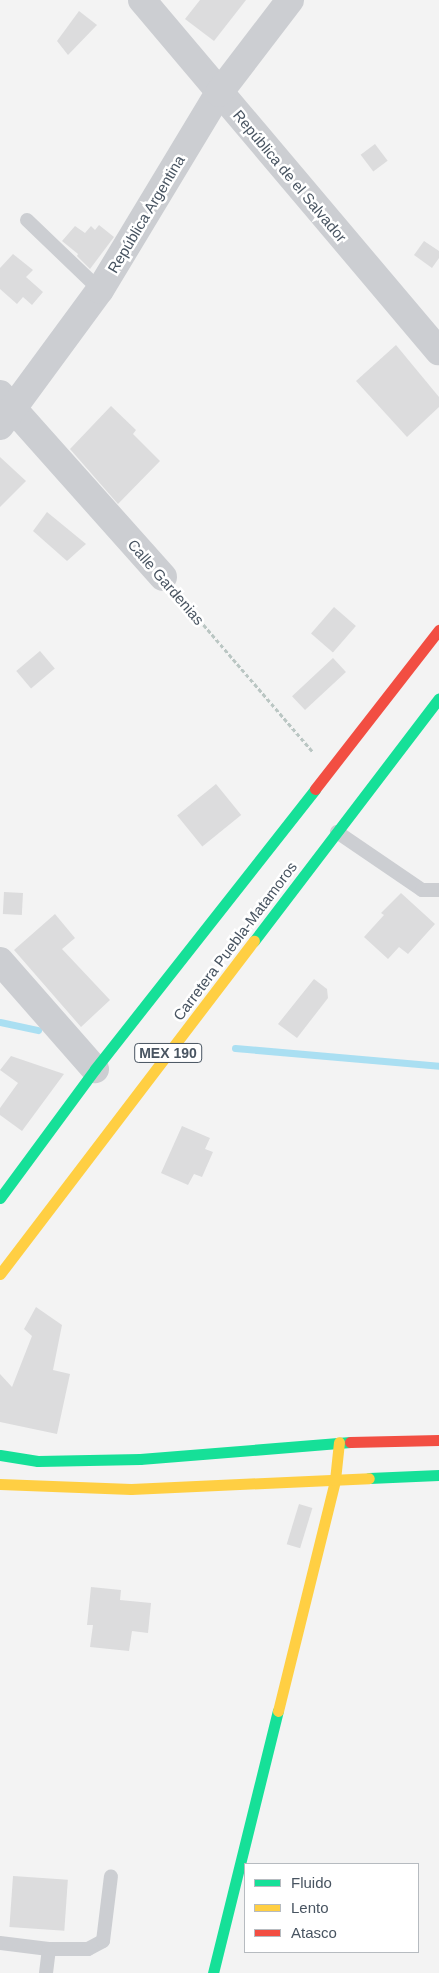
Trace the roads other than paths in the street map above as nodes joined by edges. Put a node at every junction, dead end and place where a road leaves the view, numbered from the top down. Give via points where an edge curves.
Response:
1 (142, 0) edge
2 (290, 0) edge
3 (219, 93) junction
4 (26, 220) dead end
5 (100, 290) junction
6 (439, 351) edge
7 (5, 410) edge
8 (163, 577) road end
9 (439, 630) edge
10 (439, 698) edge
11 (337, 832) junction
12 (439, 890) edge
13 (0, 961) edge
14 (95, 1069) junction
15 (0, 1198) edge
16 (0, 1274) edge
17 (439, 1440) edge
18 (339, 1442) junction
19 (0, 1455) edge
20 (439, 1475) edge
21 (335, 1480) junction
22 (0, 1484) edge
23 (111, 1876) dead end
24 (0, 1946) edge
25 (49, 1949) junction
26 (46, 1973) edge
27 (213, 1973) edge

1 - 3 street, República de el Salvador
2 - 3 street, República Argentina
3 - 5 street, República Argentina
3 - 6 street, República de el Salvador
4 - 5 lane
5 - 7 street, República Argentina
7 - 8 street, Calle Gardenias
9 - 14 main road, Carretera Puebla-Matamoros / MEX 190
10 - 11 main road, Carretera Puebla-Matamoros / MEX 190
11 - 12 lane via 422,890
11 - 16 main road, Carretera Puebla-Matamoros / MEX 190
13 - 14 street
14 - 15 main road, Carretera Puebla-Matamoros / MEX 190
17 - 18 main road
18 - 19 main road via 140,1459 38,1461
18 - 21 main road
20 - 21 main road
21 - 22 main road via 131,1489
21 - 27 main road
23 - 25 lane via 103,1941 88,1949
24 - 25 lane
25 - 26 lane

